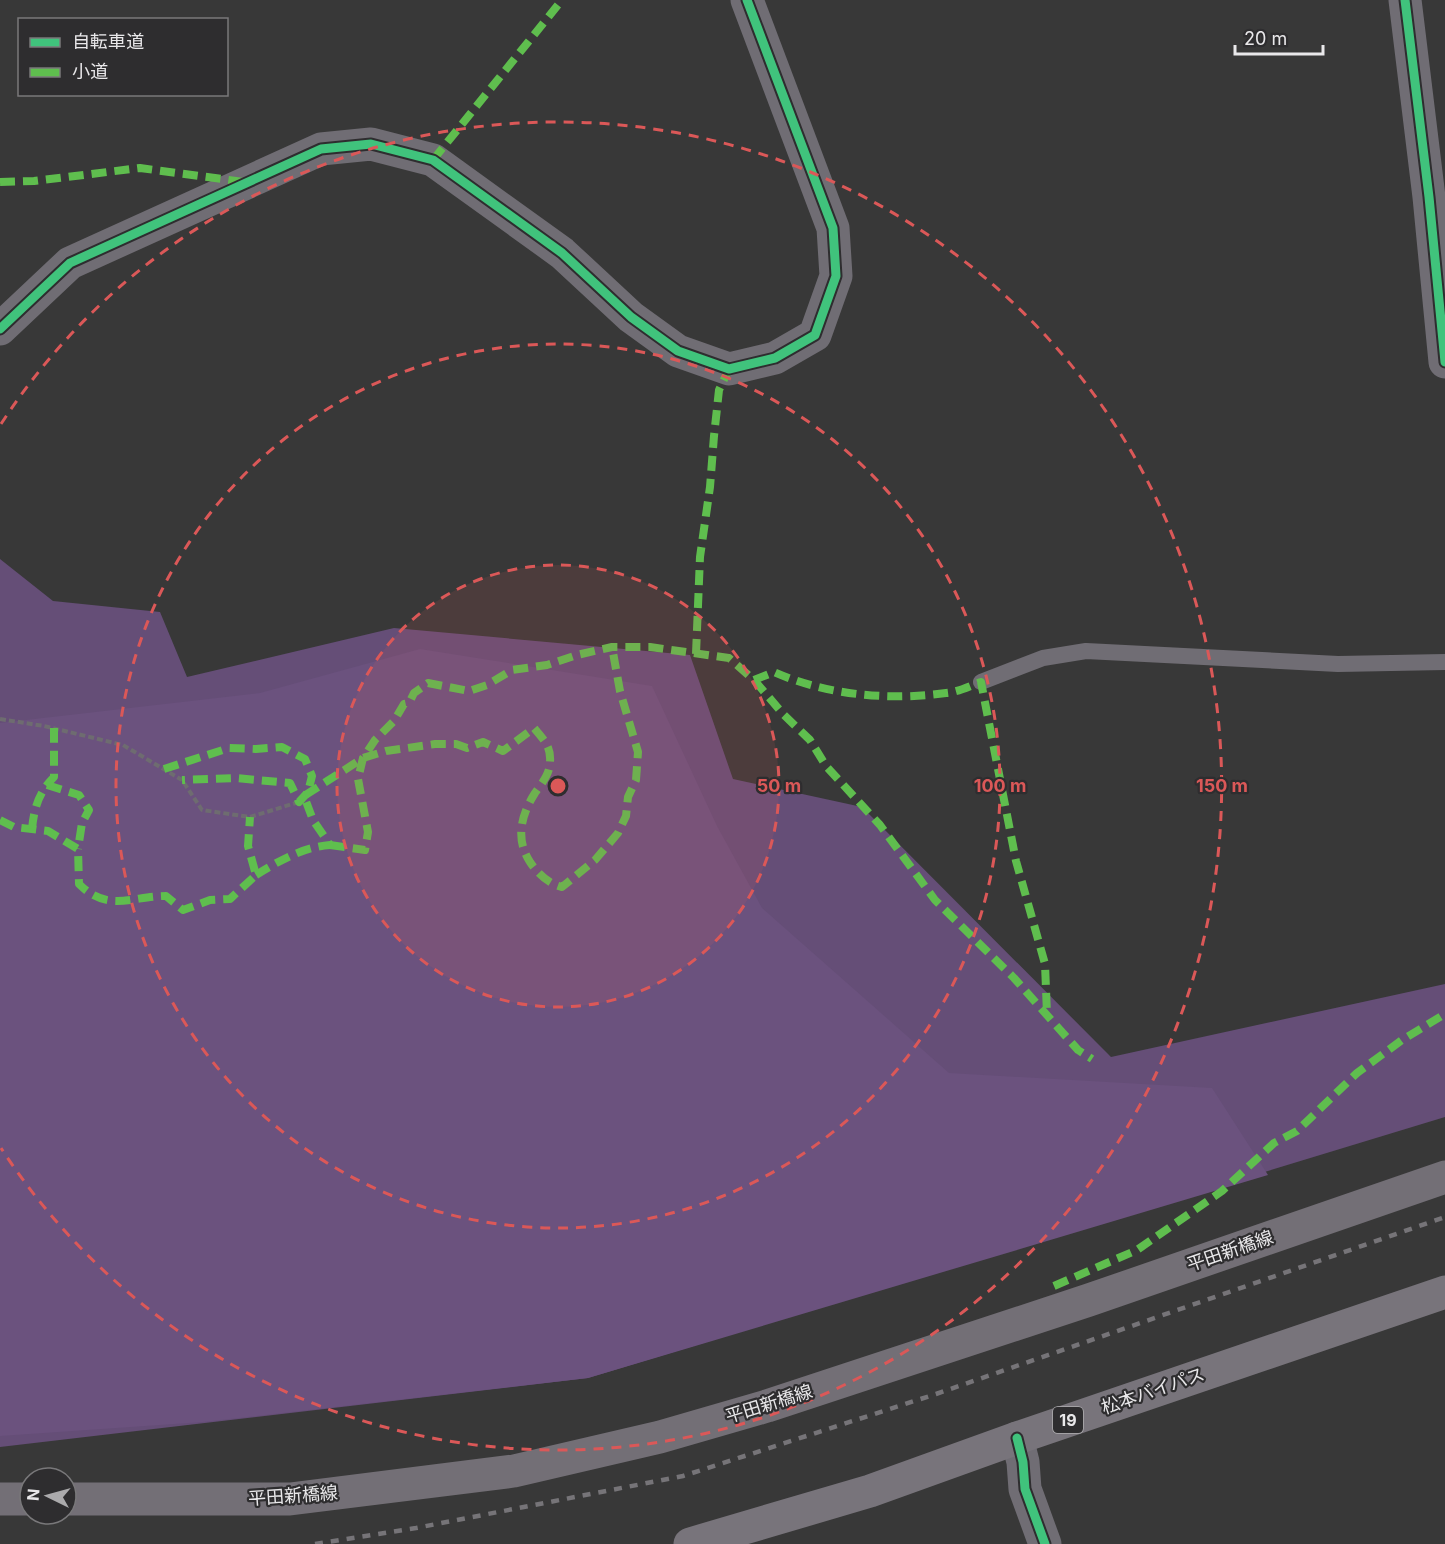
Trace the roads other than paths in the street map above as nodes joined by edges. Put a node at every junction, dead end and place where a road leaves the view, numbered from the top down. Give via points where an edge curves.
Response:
1 (747, 0) edge
2 (1405, 0) edge
3 (0, 329) edge
4 (1445, 362) edge
5 (1445, 662) edge
6 (981, 682) dead end
7 (1445, 1177) edge
8 (1445, 1292) edge
9 (1017, 1438) junction
10 (0, 1499) edge
11 (18, 1499) edge
12 (78, 1499) edge
13 (690, 1544) edge
14 (1045, 1544) edge

1 - 3 street via 833,228 836,276 815,335 775,358 729,369 678,351 632,317 562,253 433,160 371,144 321,149 70,263
2 - 4 street
5 - 6 lane via 1276,663 1086,651 1043,658
7 - 12 main road, 平田新橋線 via 1089,1300 767,1406 660,1437 514,1471 290,1499
8 - 9 highway, 松本バイパス / 19
9 - 13 highway, 松本バイパス / 19 via 870,1491
9 - 14 street via 1025,1489
10 - 11 main road

